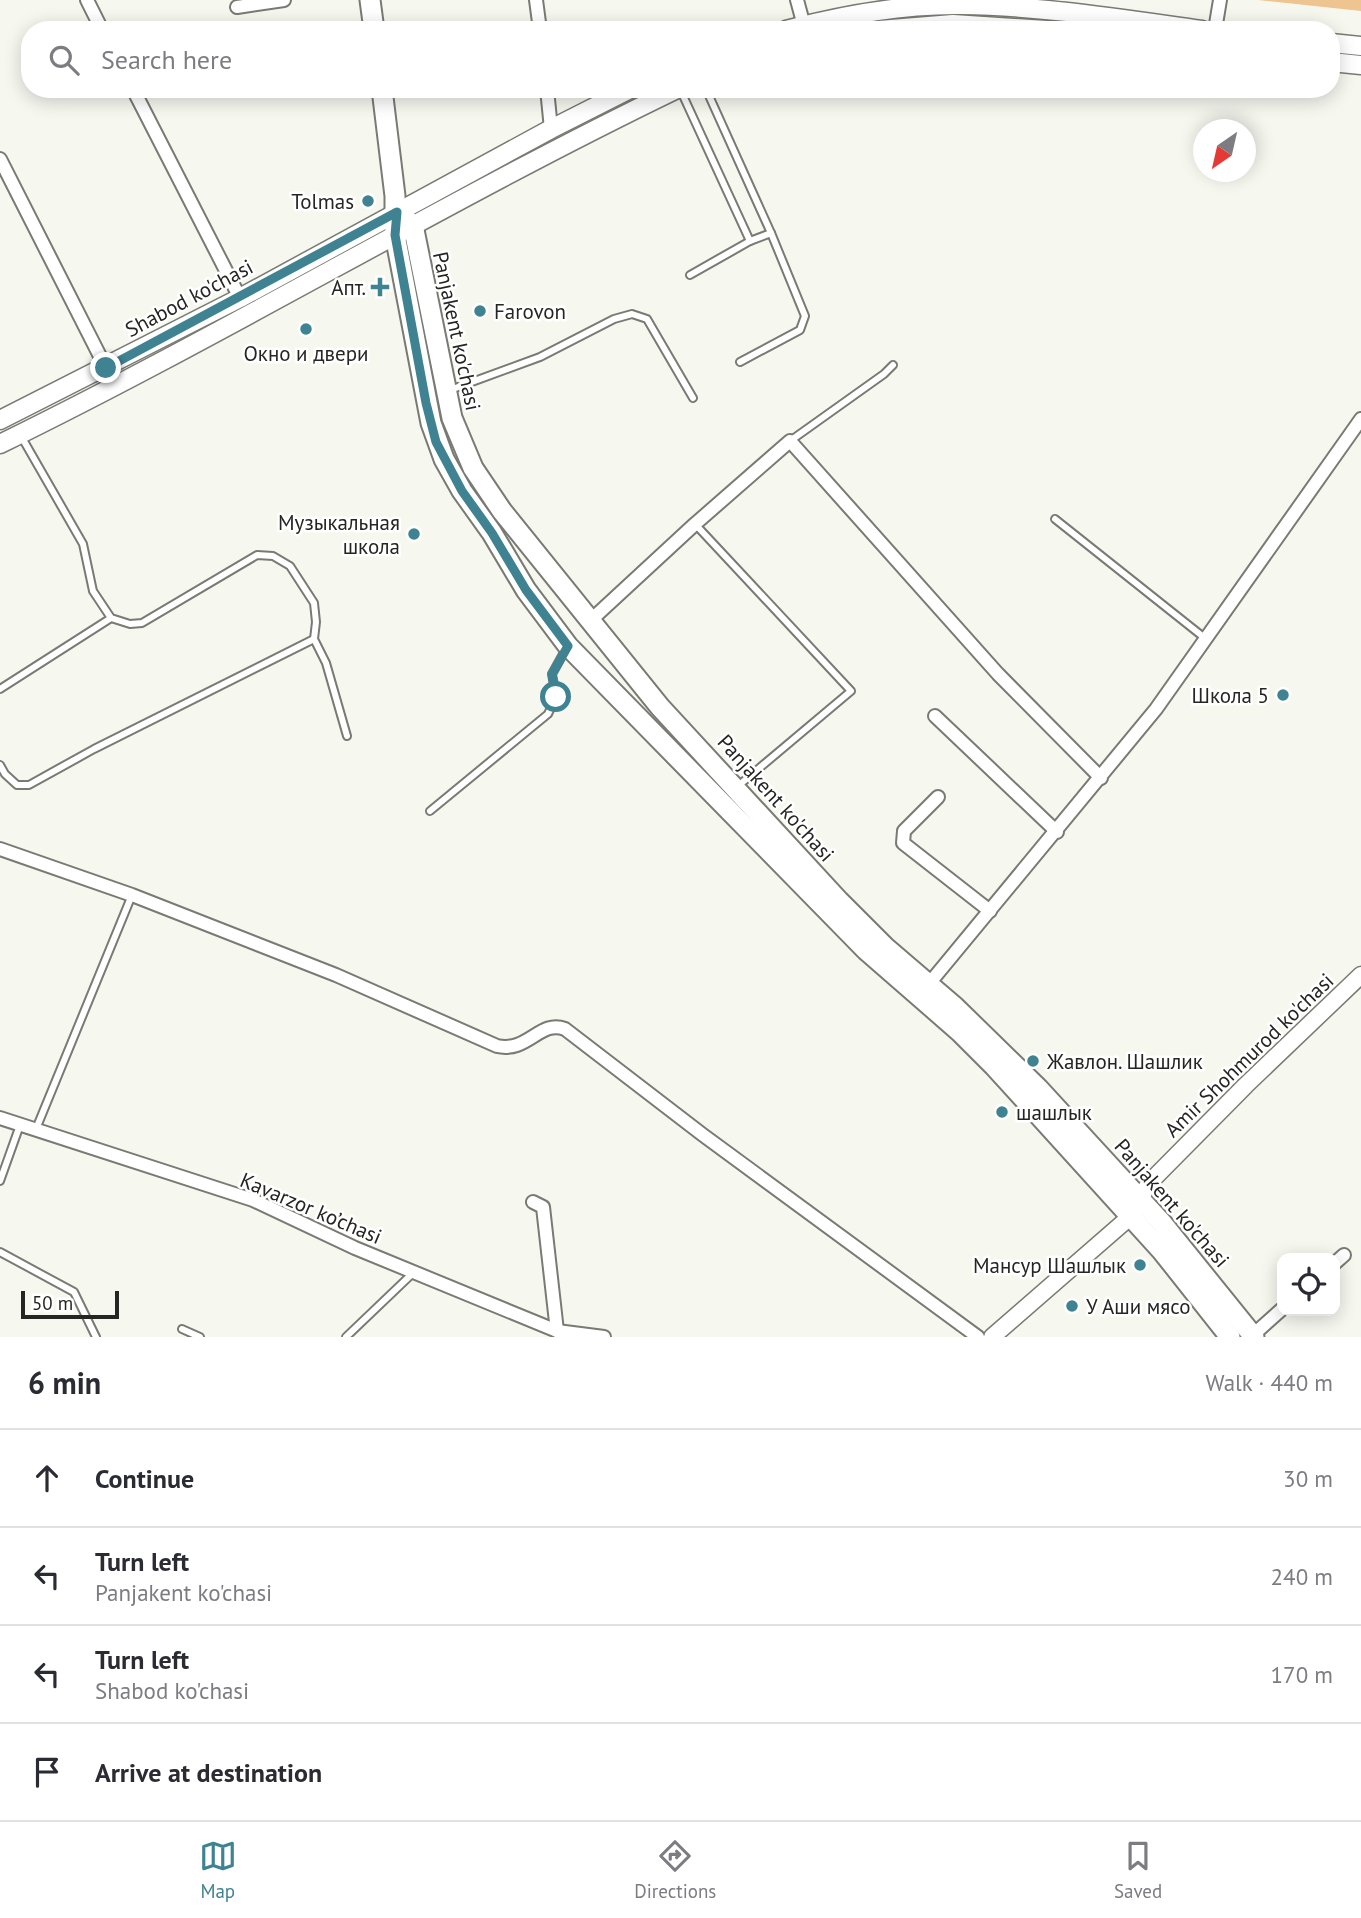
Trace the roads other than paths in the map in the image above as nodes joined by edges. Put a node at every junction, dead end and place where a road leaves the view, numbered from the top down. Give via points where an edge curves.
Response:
1 (87, 0) edge
2 (284, 0) edge
3 (370, 0) edge
4 (536, 0) edge
5 (797, 0) edge
6 (1220, 1) edge
7 (1044, 5) edge
8 (237, 7) dead end
9 (98, 21) edge
10 (373, 21) edge
11 (539, 21) edge
12 (796, 21) edge
13 (830, 21) edge
14 (1145, 21) edge
15 (1217, 21) edge
16 (1340, 44) edge
17 (1361, 46) edge
18 (1340, 63) edge
19 (1361, 65) edge
20 (138, 98) edge
21 (383, 98) edge
22 (548, 98) edge
23 (612, 98) edge
24 (660, 98) edge
25 (682, 98) edge
26 (710, 98) edge
27 (551, 129) junction
28 (0, 159) edge
29 (397, 212) junction
30 (413, 225) junction
31 (771, 233) junction
32 (395, 235) junction
33 (750, 241) junction
34 (690, 275) dead end
35 (240, 298) junction
36 (740, 362) dead end
37 (892, 365) dead end
38 (106, 368) junction
39 (445, 391) junction
40 (694, 398) dead end
41 (5, 418) edge
42 (1361, 419) edge
43 (20, 434) junction
44 (790, 441) junction
45 (0, 444) edge
46 (1055, 519) dead end
47 (695, 524) junction
48 (550, 572) junction
49 (526, 590) junction
50 (111, 618) junction
51 (590, 621) junction
52 (314, 639) junction
53 (1206, 639) junction
54 (568, 646) junction
55 (0, 689) edge
56 (935, 716) dead end
57 (347, 736) dead end
58 (0, 765) edge
59 (1101, 778) junction
60 (736, 788) junction
61 (938, 797) dead end
62 (429, 811) dead end
63 (1057, 832) junction
64 (0, 849) edge
65 (132, 895) junction
66 (990, 911) junction
67 (1361, 975) edge
68 (928, 985) junction
69 (0, 1118) edge
70 (19, 1125) junction
71 (35, 1130) junction
72 (0, 1181) edge
73 (533, 1202) dead end
74 (1135, 1207) junction
75 (0, 1252) edge
76 (414, 1273) junction
77 (1277, 1314) edge
78 (182, 1329) dead end
79 (557, 1331) junction
80 (1253, 1336) edge
81 (96, 1337) edge
82 (200, 1337) edge
83 (346, 1337) edge
84 (604, 1337) edge
85 (978, 1337) edge
86 (992, 1337) edge
87 (1230, 1337) edge

1 - 9 street
2 - 8 street
3 - 10 main road
4 - 11 street
5 - 12 street
6 - 15 street
7 - 13 main road via 918,6
7 - 14 main road
16 - 17 main road
18 - 19 main road
20 - 35 street
21 - 29 main road, Panjakent ko'chasi
22 - 27 street
23 - 27 main road, Shabod ko'chasi
24 - 30 main road, Shabod ko'chasi
25 - 33 lane
26 - 31 lane
27 - 29 main road, Shabod ko'chasi
28 - 38 street
29 - 30 main road
29 - 32 main road, Panjakent ko'chasi
29 - 35 main road, Shabod ko'chasi
30 - 32 main road, Shabod ko'chasi
30 - 39 main road, Panjakent ko'chasi
31 - 33 lane
31 - 36 lane via 805,316 804,324
32 - 43 main road, Shabod ko'chasi
32 - 49 main road, Panjakent ko'chasi via 436,442
33 - 34 lane
35 - 38 main road, Shabod ko'chasi
37 - 44 lane
38 - 41 main road, Shabod ko'chasi
39 - 40 lane via 540,356 632,314 647,319
39 - 48 main road, Panjakent ko'chasi via 456,431 474,468
41 - 43 main road
42 - 53 street
43 - 45 main road, Shabod ko'chasi
43 - 50 lane via 83,544 93,591
44 - 47 street
44 - 59 street via 998,674
46 - 53 lane
47 - 51 street
47 - 60 lane via 851,691
48 - 49 main road
48 - 51 main road, Panjakent ko'chasi
49 - 54 main road, Panjakent ko'chasi
50 - 52 lane via 142,623 257,555 273,556 290,566 314,603
50 - 55 lane
51 - 60 main road, Panjakent ko'chasi via 660,707
52 - 57 lane via 326,663
52 - 58 lane via 29,785 17,785
53 - 59 street
54 - 62 lane via 552,674 556,697 548,714
54 - 74 main road, Panjakent ko'chasi via 866,950 960,1032
56 - 63 street
59 - 63 street
60 - 68 main road, Panjakent ko'chasi via 839,901
61 - 66 street via 904,831 903,843
63 - 66 street
64 - 65 street
65 - 71 lane
65 - 85 street via 336,975 497,1046 519,1046 548,1027 565,1029
66 - 68 street
67 - 74 street, Amir Shohmurod ko'chasi via 1149,1183
68 - 74 main road, Panjakent ko'chasi via 1038,1088
69 - 70 street, Kavarzor ko’chasi
70 - 71 street, Kavarzor ko’chasi
70 - 72 lane
71 - 76 street, Kavarzor ko’chasi via 253,1200
73 - 79 street via 543,1207
74 - 80 main road, Panjakent ko'chasi via 1200,1268
74 - 86 street, Amir Shohmurod ko'chasi
74 - 87 main road, Panjakent ko'chasi
75 - 81 lane via 74,1292
76 - 79 street, Kavarzor ko’chasi
76 - 83 lane
77 - 80 street
78 - 82 lane
79 - 84 street, Kavarzor ko’chasi

